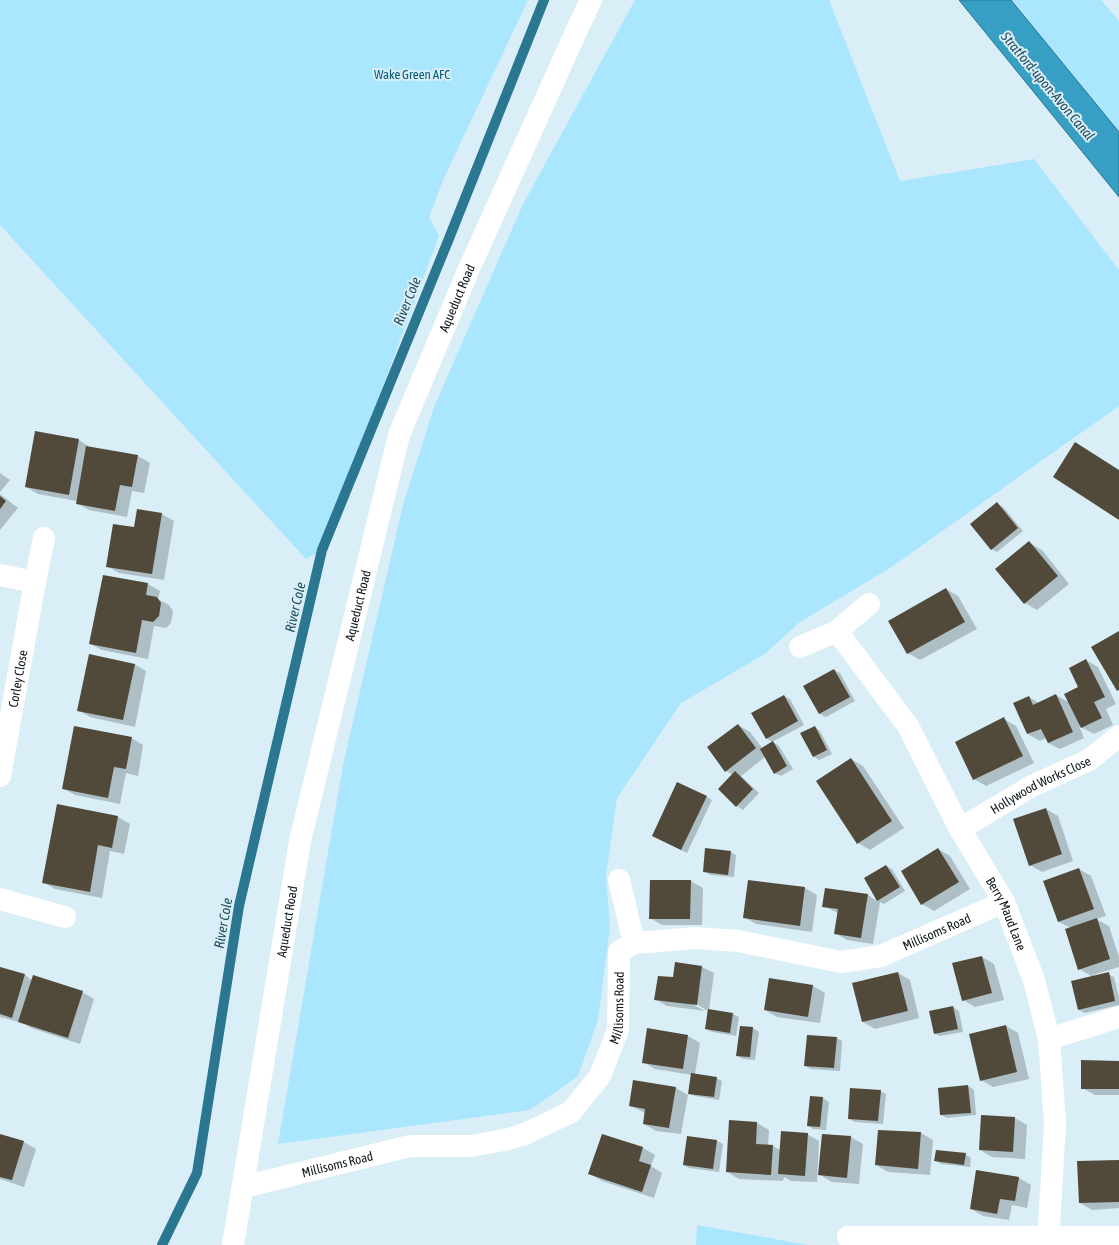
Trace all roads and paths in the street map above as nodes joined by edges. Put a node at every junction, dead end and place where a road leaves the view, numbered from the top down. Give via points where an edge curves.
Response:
1 (592, 0) edge
2 (44, 538) dead end
3 (0, 575) edge
4 (35, 582) junction
5 (869, 604) dead end
6 (838, 631) junction
7 (800, 647) dead end
8 (1119, 736) edge
9 (0, 776) edge
10 (960, 829) junction
11 (619, 880) dead end
12 (0, 899) edge
13 (1004, 902) junction
14 (65, 917) dead end
15 (634, 943) junction
16 (1119, 1017) edge
17 (1049, 1039) junction
18 (242, 1187) junction
19 (848, 1237) dead end
20 (1119, 1237) edge
21 (1048, 1241) edge
22 (233, 1245) edge

1 - 18 street, Aqueduct Road via 468,271 399,435 300,841
2 - 4 street, Corley Close
3 - 4 street
4 - 9 street, Corley Close
5 - 6 street
6 - 7 street
6 - 10 street, Berry Maud Lane via 908,726
8 - 10 street, Hollywood Works Close via 1089,760 1032,786
10 - 13 street, Berry Maud Lane
11 - 15 street
12 - 14 street
13 - 15 street, Millisoms Road via 881,956 841,962 738,941 697,938
13 - 17 street, Berry Maud Lane via 1034,980
15 - 18 street, Millisoms Road via 619,952 618,1030 600,1076 571,1112 509,1139 471,1146 410,1146
16 - 17 street
17 - 21 street, Berry Maud Lane via 1055,1123
18 - 22 street, Aqueduct Road
19 - 21 street
20 - 21 street

